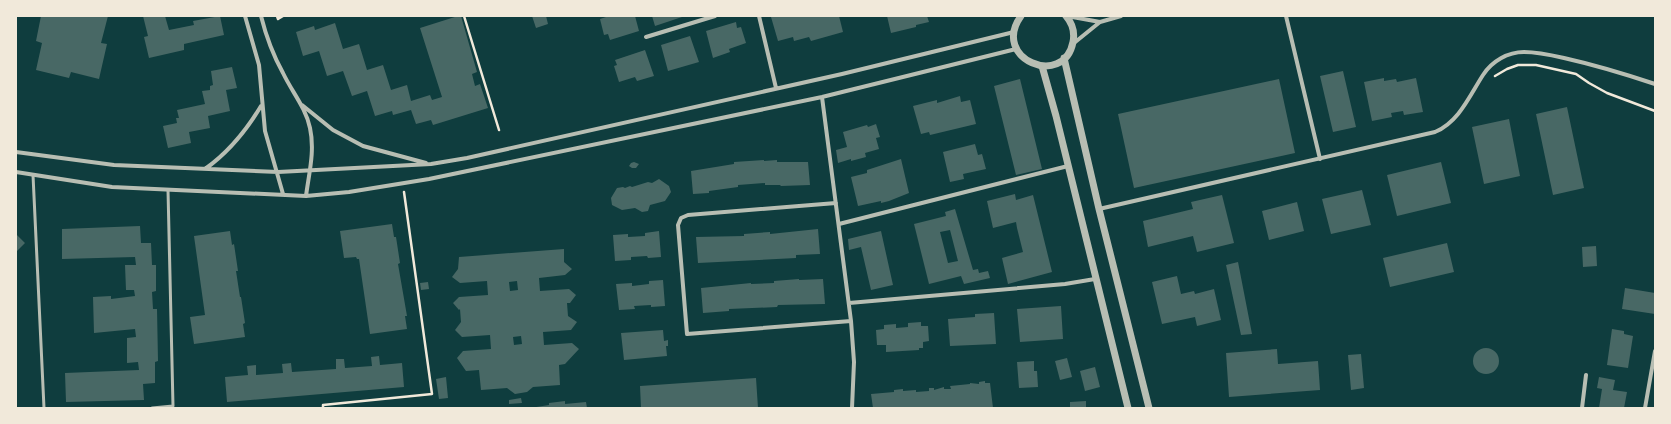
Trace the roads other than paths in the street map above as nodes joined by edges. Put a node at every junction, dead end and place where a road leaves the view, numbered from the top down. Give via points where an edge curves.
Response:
1 (245, 16) edge
2 (261, 16) edge
3 (715, 16) edge
4 (759, 16) edge
5 (1021, 16) edge
6 (1066, 16) edge
7 (1121, 16) edge
8 (1286, 16) edge
9 (1100, 22) junction
10 (1014, 32) junction
11 (646, 37) dead end
12 (1072, 44) junction
13 (1016, 49) junction
14 (1064, 58) junction
15 (1042, 66) junction
16 (1655, 84) edge
17 (776, 88) junction
18 (822, 97) junction
19 (300, 104) junction
20 (262, 106) junction
21 (16, 152) edge
22 (1320, 159) junction
23 (431, 164) junction
24 (1068, 166) junction
25 (205, 169) junction
26 (309, 171) junction
27 (16, 172) edge
28 (278, 172) junction
29 (34, 175) junction
30 (168, 190) junction
31 (283, 194) junction
32 (306, 196) junction
33 (836, 203) junction
34 (1099, 208) junction
35 (839, 224) junction
36 (1095, 279) junction
37 (849, 303) junction
38 (851, 321) junction
39 (1655, 351) edge
40 (1586, 375) dead end
41 (174, 407) edge
42 (44, 408) edge
43 (152, 408) edge
44 (852, 408) edge
45 (1128, 408) edge
46 (1149, 408) edge
47 (1582, 408) edge
48 (1645, 408) edge

1 - 20 street via 259,65
2 - 19 street via 267,39
3 - 11 street
4 - 17 street
5 - 10 street
6 - 9 street
6 - 12 street via 1073,31
7 - 9 street
8 - 22 street
9 - 12 street
10 - 13 street
10 - 17 street
12 - 14 street
13 - 15 street via 1027,61
13 - 18 street
14 - 15 street via 1054,64
14 - 34 street
15 - 24 street
16 - 22 street via 1548,54 1515,53 1492,64 1455,117 1443,129
17 - 23 street via 486,154
18 - 32 street via 403,184
18 - 33 street
19 - 23 street via 333,130 363,146
19 - 26 street via 310,128 313,153
20 - 25 street via 246,130 221,158
20 - 28 street via 265,131
21 - 25 street via 114,165
22 - 34 street
23 - 26 street
24 - 35 street
24 - 36 street
25 - 28 street
26 - 28 street
26 - 32 street
27 - 29 street
28 - 31 street
29 - 30 street via 112,187
29 - 42 lane
30 - 31 street
30 - 41 lane
31 - 32 street
33 - 35 street
33 - 38 street via 688,215 681,218 678,225 687,334
34 - 46 street
35 - 37 street
36 - 37 street via 1065,284
36 - 45 street
37 - 38 street
38 - 44 street via 854,362
39 - 48 street
40 - 47 street
41 - 43 lane

